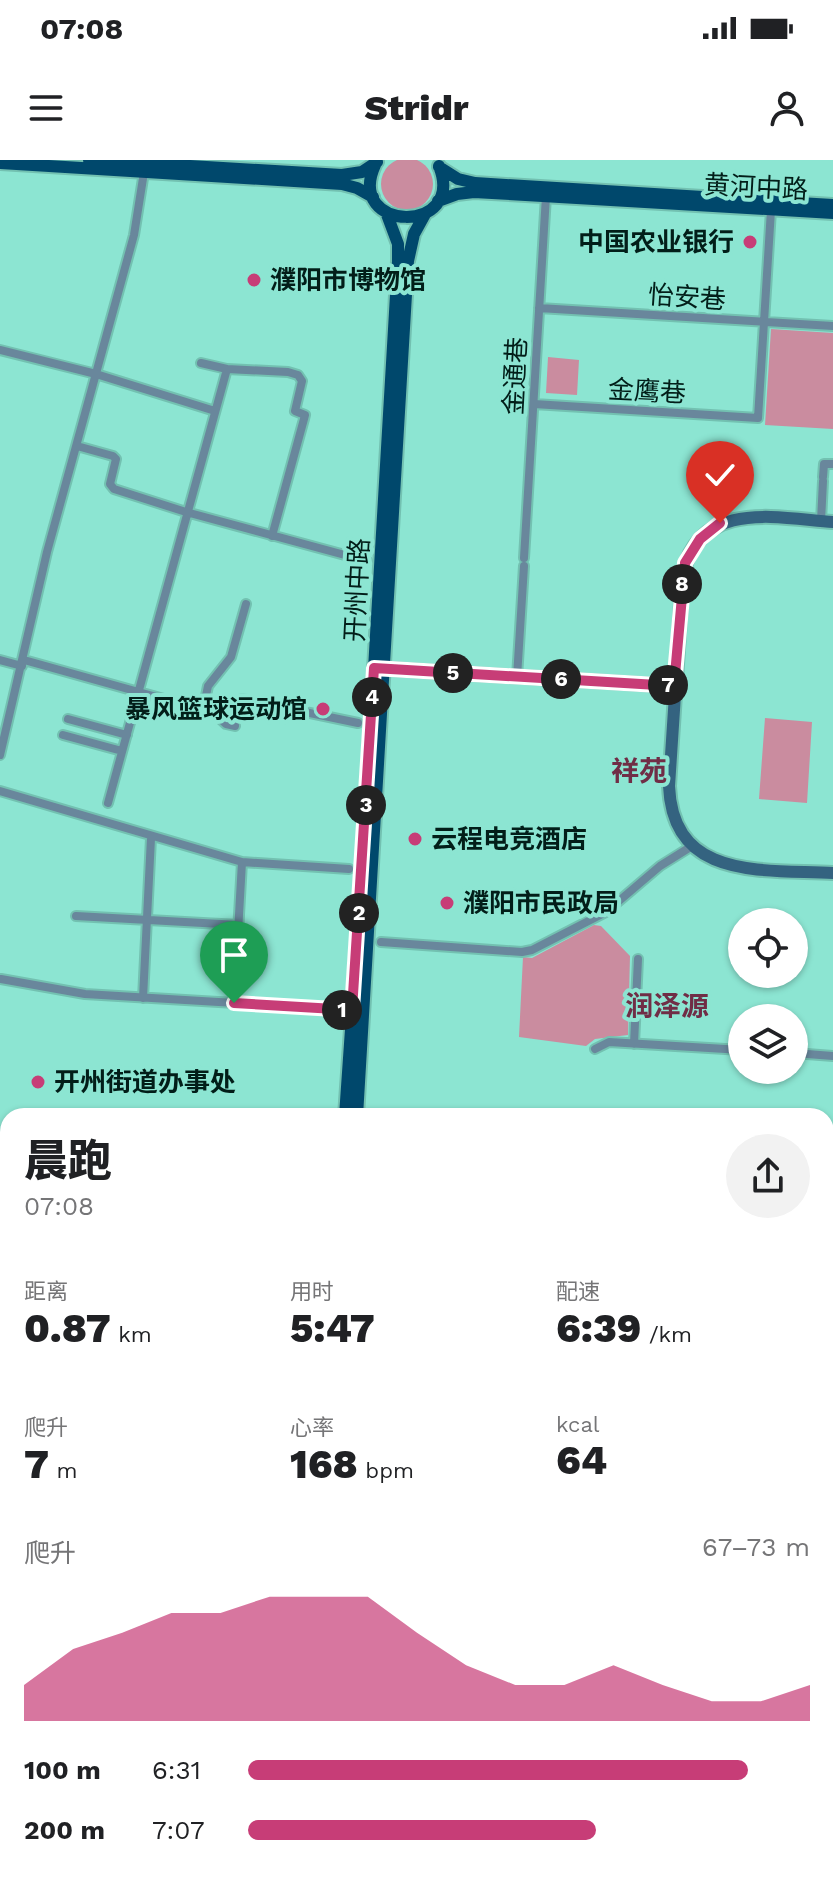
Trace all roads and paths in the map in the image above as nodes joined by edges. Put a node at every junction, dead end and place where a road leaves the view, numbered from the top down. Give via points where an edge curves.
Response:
1 (89, 160) edge
2 (377, 161) edge
3 (0, 163) edge
4 (437, 163) edge
5 (144, 172) junction
6 (546, 196) junction
7 (373, 197) junction
8 (438, 201) junction
9 (833, 205) edge
10 (771, 210) junction
11 (386, 212) junction
12 (833, 213) edge
13 (425, 214) junction
14 (539, 308) junction
15 (764, 322) junction
16 (833, 326) edge
17 (0, 350) edge
18 (201, 363) dead end
19 (227, 369) junction
20 (96, 374) junction
21 (534, 404) junction
22 (215, 411) junction
23 (77, 446) junction
24 (833, 464) edge
25 (186, 512) junction
26 (827, 521) edge
27 (272, 536) junction
28 (367, 561) dead end
29 (246, 604) dead end
30 (0, 660) edge
31 (23, 663) junction
32 (379, 668) junction
33 (517, 677) junction
34 (674, 686) junction
35 (138, 692) junction
36 (242, 699) dead end
37 (203, 710) junction
38 (68, 719) dead end
39 (358, 723) dead end
40 (235, 726) dead end
41 (63, 735) dead end
42 (127, 735) junction
43 (122, 751) junction
44 (0, 755) edge
45 (0, 791) edge
46 (108, 803) dead end
47 (151, 838) junction
48 (692, 846) junction
49 (242, 862) junction
50 (349, 869) dead end
51 (833, 873) edge
52 (76, 916) dead end
53 (147, 920) junction
54 (239, 925) junction
55 (381, 942) dead end
56 (638, 959) dead end
57 (1, 979) edge
58 (143, 998) junction
59 (234, 1003) junction
60 (352, 1010) junction
61 (634, 1044) junction
62 (595, 1049) dead end
63 (728, 1049) edge
64 (808, 1054) edge
65 (833, 1056) edge
66 (346, 1108) edge
67 (357, 1108) edge

1 - 2 main road via 342,175 362,172
2 - 7 main road via 371,176
3 - 5 main road
4 - 8 main road via 443,181
4 - 9 main road, 黄河中路 via 458,179 475,183
5 - 7 main road via 342,184
5 - 20 street via 134,235
6 - 8 main road, 黄河中路 via 465,192
6 - 10 main road, 黄河中路
6 - 14 street, 金通巷
7 - 11 main road
8 - 13 main road
10 - 12 main road, 黄河中路
10 - 15 street
11 - 13 main road via 405,219
11 - 32 main road, 开州中路 via 398,244 398,261
13 - 32 main road, 开州中路 via 408,261
14 - 15 street, 怡安巷
14 - 21 street, 金通巷
15 - 16 street, 怡安巷
15 - 21 street, 金鹰巷 via 758,418
17 - 20 street
18 - 19 street
19 - 22 street
19 - 27 street via 288,372 302,381 295,411 305,415
20 - 22 street
20 - 23 street
21 - 33 street, 金通巷
22 - 25 street
23 - 25 street via 116,459 110,484 114,489
23 - 31 street
24 - 26 street via 824,464
25 - 27 street
25 - 35 street
26 - 34 street via 733,519 700,539 683,573
27 - 28 street
29 - 37 street via 231,657 208,686
30 - 31 street
31 - 35 street
31 - 44 street
32 - 33 street
32 - 60 main road, 开州中路
32 - 67 main road, 开州中路
33 - 34 street
34 - 48 street via 669,797 675,820
35 - 37 street
35 - 42 street
36 - 39 street
37 - 40 street
38 - 42 street
41 - 43 street
42 - 43 street
43 - 46 street
45 - 47 street
47 - 49 street
47 - 53 street
48 - 51 street via 708,858 739,867
48 - 55 street via 606,912 532,950
49 - 50 street
49 - 54 street
52 - 53 street
53 - 54 street
53 - 58 street
54 - 59 street
56 - 61 street
57 - 58 street via 62,992
58 - 59 street
59 - 60 street
60 - 66 main road, 开州中路
61 - 62 street via 609,1042
61 - 63 street
64 - 65 street

